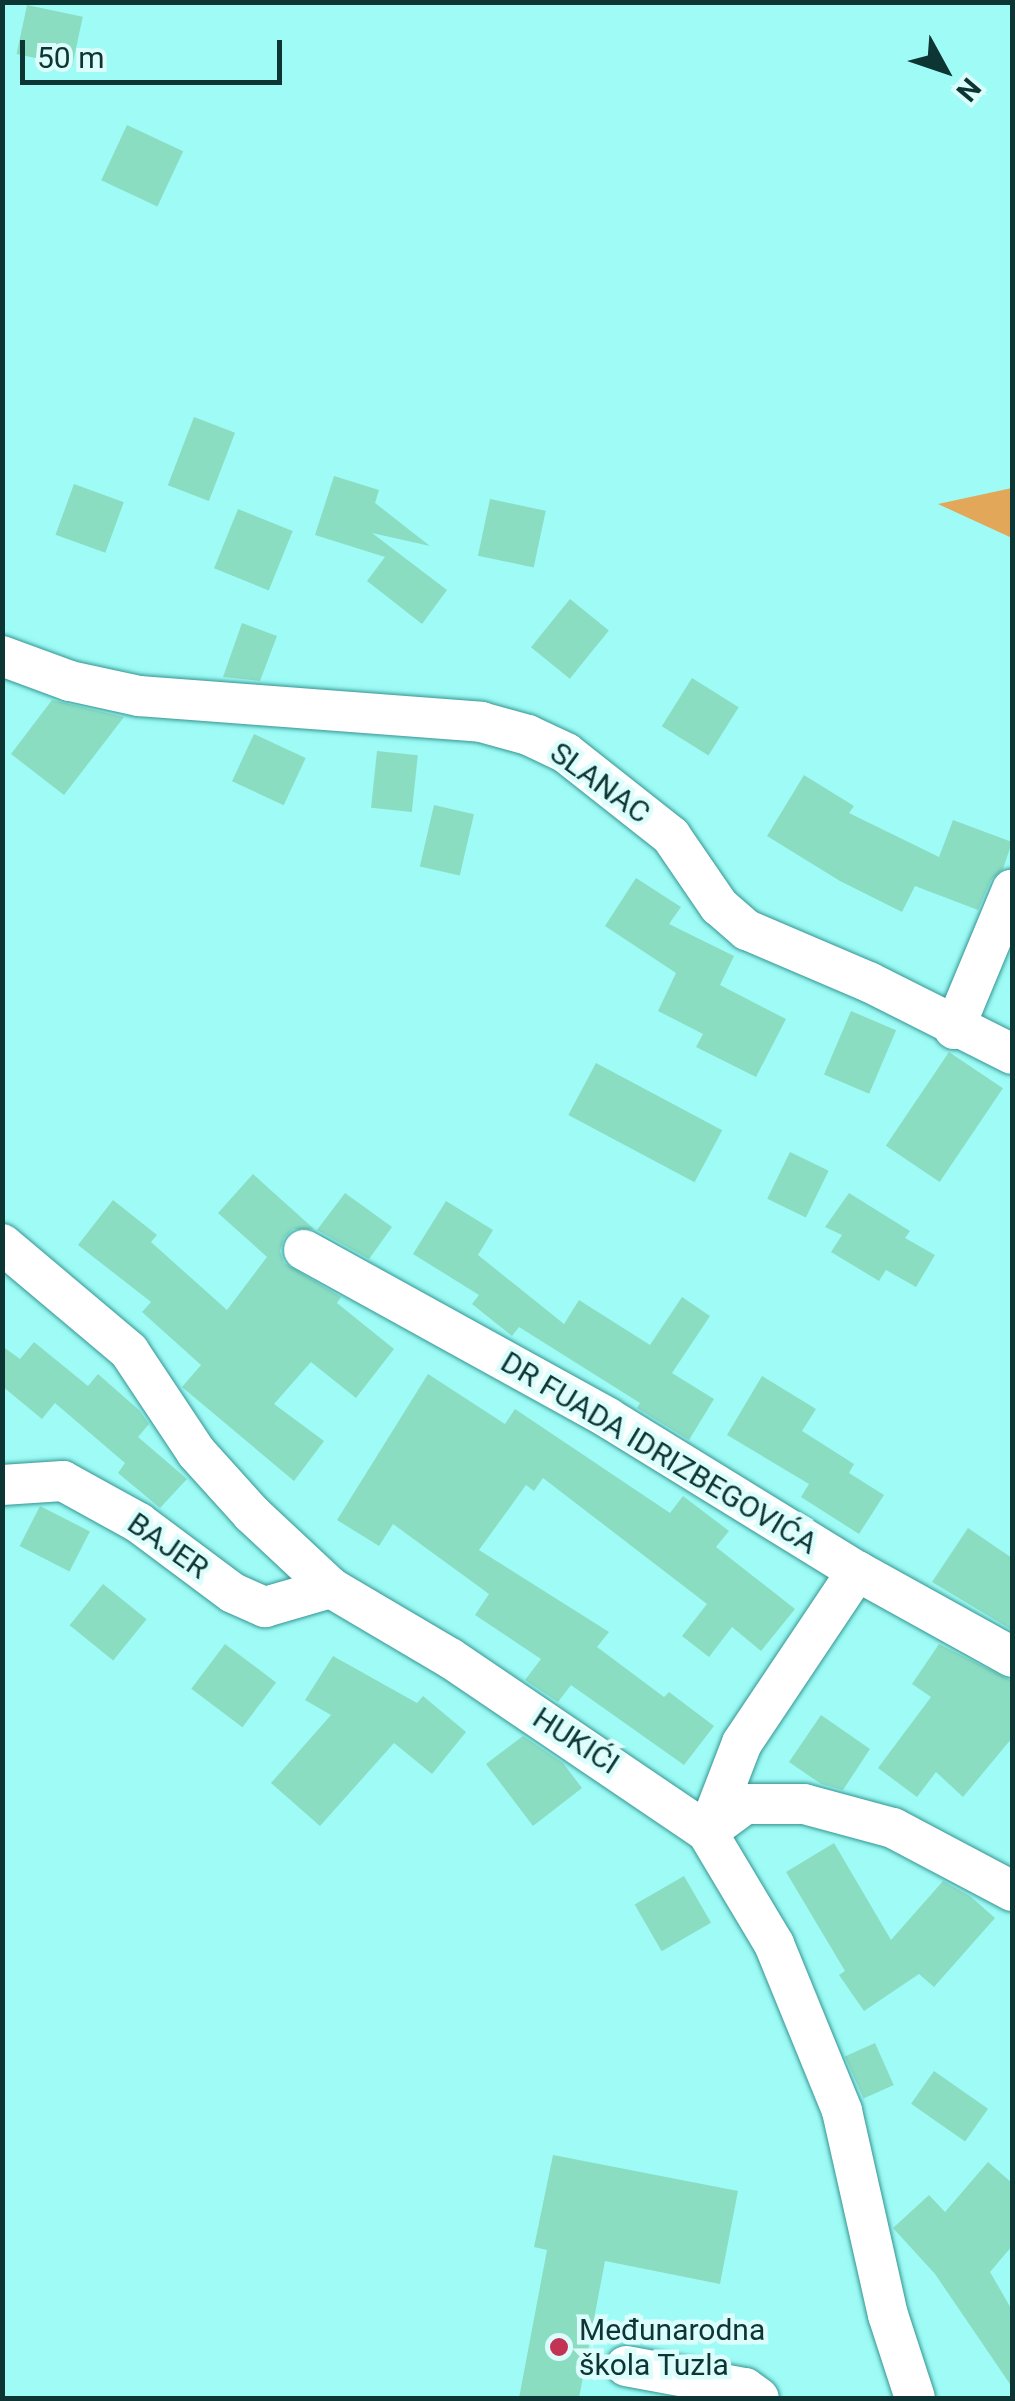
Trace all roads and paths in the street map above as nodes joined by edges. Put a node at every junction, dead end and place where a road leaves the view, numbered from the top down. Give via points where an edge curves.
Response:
1 (2, 656) edge
2 (1012, 890) edge
3 (954, 1028) junction
4 (1012, 1054) edge
5 (2, 1244) edge
6 (304, 1250) dead end
7 (2, 1485) edge
8 (857, 1571) junction
9 (331, 1588) junction
10 (1012, 1657) edge
11 (707, 1832) junction
12 (1012, 1891) edge
13 (626, 2366) dead end
14 (760, 2398) edge
15 (914, 2398) edge

1 - 3 street, SLANAC via 139,696 481,722 528,736 566,753 671,836 719,906 747,930 869,982
2 - 3 street
3 - 4 street, SLANAC
5 - 9 street, HUKIĆI via 128,1351 196,1452
6 - 8 street, DR FUADA IDRIZBEGOVIĆA via 608,1418
7 - 9 street, BAJER via 63,1481 264,1607
8 - 10 street, DR FUADA IDRIZBEGOVIĆA
8 - 11 street via 742,1743
9 - 11 street, HUKIĆI via 450,1658
11 - 12 street via 745,1804 804,1804 893,1828
11 - 15 street, HUKIĆI via 774,1944 829,2076
13 - 14 street via 745,2388

